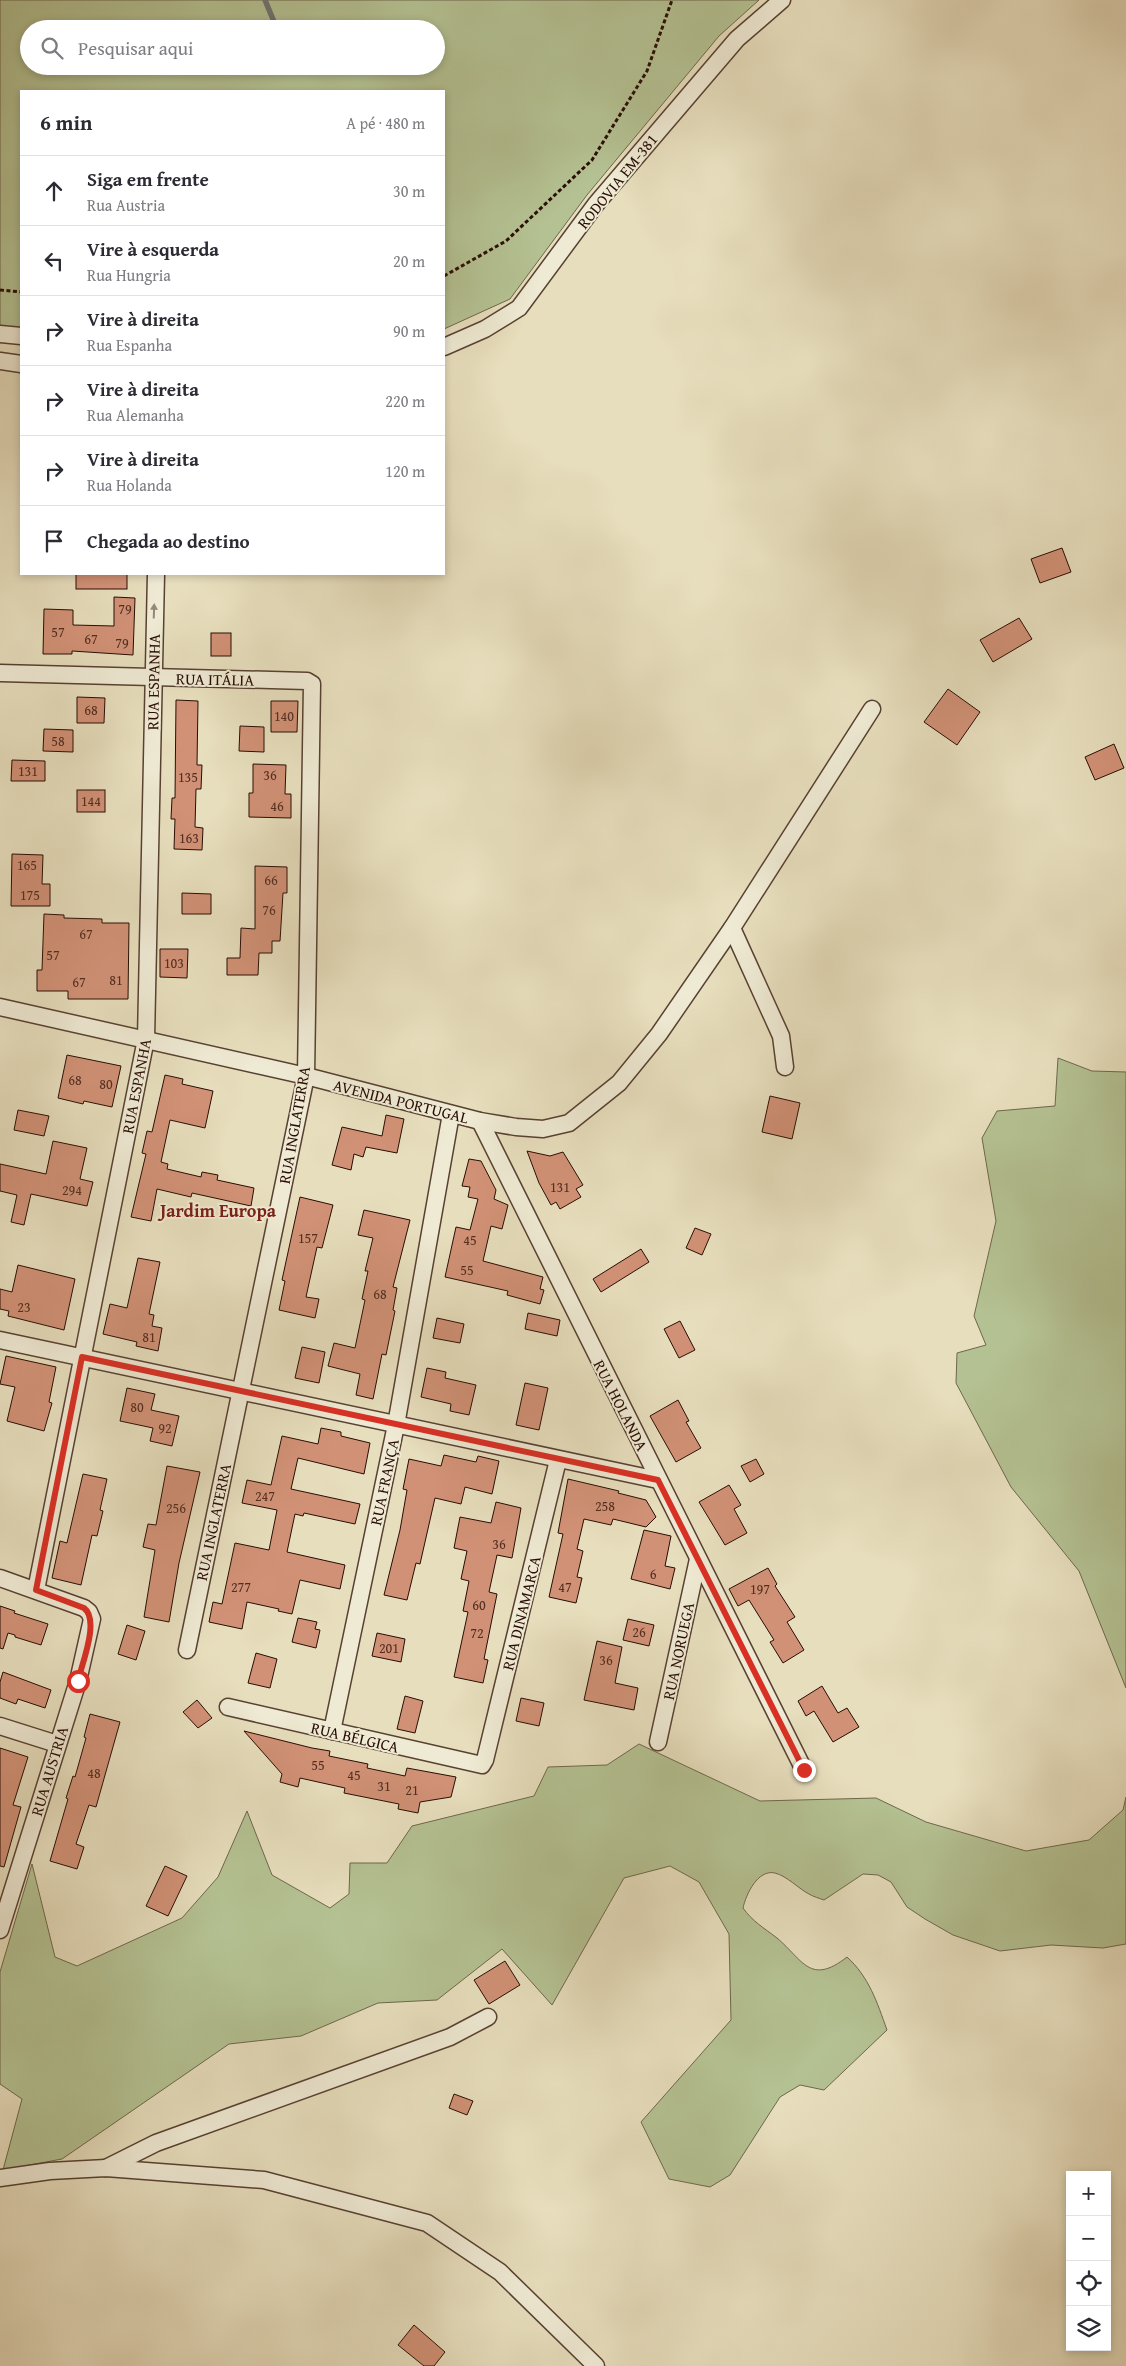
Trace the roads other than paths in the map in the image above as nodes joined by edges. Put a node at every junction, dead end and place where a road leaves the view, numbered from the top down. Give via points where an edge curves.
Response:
1 (782, 0) edge
2 (0, 334) edge
3 (20, 336) edge
4 (445, 347) edge
5 (0, 361) edge
6 (20, 364) edge
7 (156, 575) edge
8 (0, 673) edge
9 (152, 678) junction
10 (311, 682) joint
11 (872, 709) dead end
12 (732, 928) junction
13 (0, 1007) edge
14 (146, 1039) junction
15 (785, 1067) dead end
16 (306, 1076) junction
17 (451, 1114) junction
18 (480, 1121) junction
19 (0, 1340) edge
20 (82, 1357) junction
21 (240, 1391) junction
22 (396, 1425) junction
23 (558, 1460) junction
24 (658, 1480) junction
25 (698, 1559) junction
26 (0, 1578) edge
27 (36, 1590) junction
28 (187, 1650) dead end
29 (228, 1707) dead end
30 (0, 1726) edge
31 (332, 1731) junction
32 (658, 1742) dead end
33 (57, 1744) junction
34 (482, 1765) joint
35 (804, 1770) dead end
36 (8, 1878) edge
37 (0, 1930) edge
38 (488, 2017) dead end
39 (106, 2168) junction
40 (0, 2178) edge
41 (596, 2366) edge

1 - 4 street, RODOVIA EM-381 via 737,39 596,204 519,308 486,329
2 - 3 street
5 - 6 street
9 -> 7 street, RUA ESPANHA
8 - 9 street, RUA ITÁLIA
9 - 10 street, RUA ITÁLIA
9 - 14 street, RUA ESPANHA
10 - 16 street, RUA INGLATERRA
11 - 12 street
12 - 15 street via 781,1036
12 - 18 street, AVENIDA PORTUGAL via 659,1034 619,1083 569,1123 543,1129
13 - 14 street, AVENIDA PORTUGAL
14 - 16 street, AVENIDA PORTUGAL
14 - 20 street, RUA ESPANHA
16 - 17 street, AVENIDA PORTUGAL
16 - 21 street, RUA INGLATERRA
17 - 18 street, AVENIDA PORTUGAL
17 - 22 street, RUA FRANÇA
18 - 24 street, RUA HOLANDA
19 - 20 street
20 - 21 street
20 - 27 street, RUA ESPANHA
21 - 22 street
21 - 28 street, RUA INGLATERRA
22 - 23 street
22 - 31 street, RUA FRANÇA
23 - 24 street
23 - 34 street, RUA DINAMARCA
24 - 25 street, RUA HOLANDA
25 - 32 street, RUA NORUEGA
25 - 35 street, RUA HOLANDA
26 - 27 street
27 - 33 street, RUA AUSTRIA via 84,1608 92,1619 78,1681
29 - 31 street, RUA BÉLGICA
30 - 33 street
31 - 34 street, RUA BÉLGICA
33 - 36 street, RUA AUSTRIA
36 - 37 street, RUA AUSTRIA
38 - 39 street via 450,2037 156,2143
39 - 40 street
39 - 41 street via 264,2180 427,2223 500,2272

